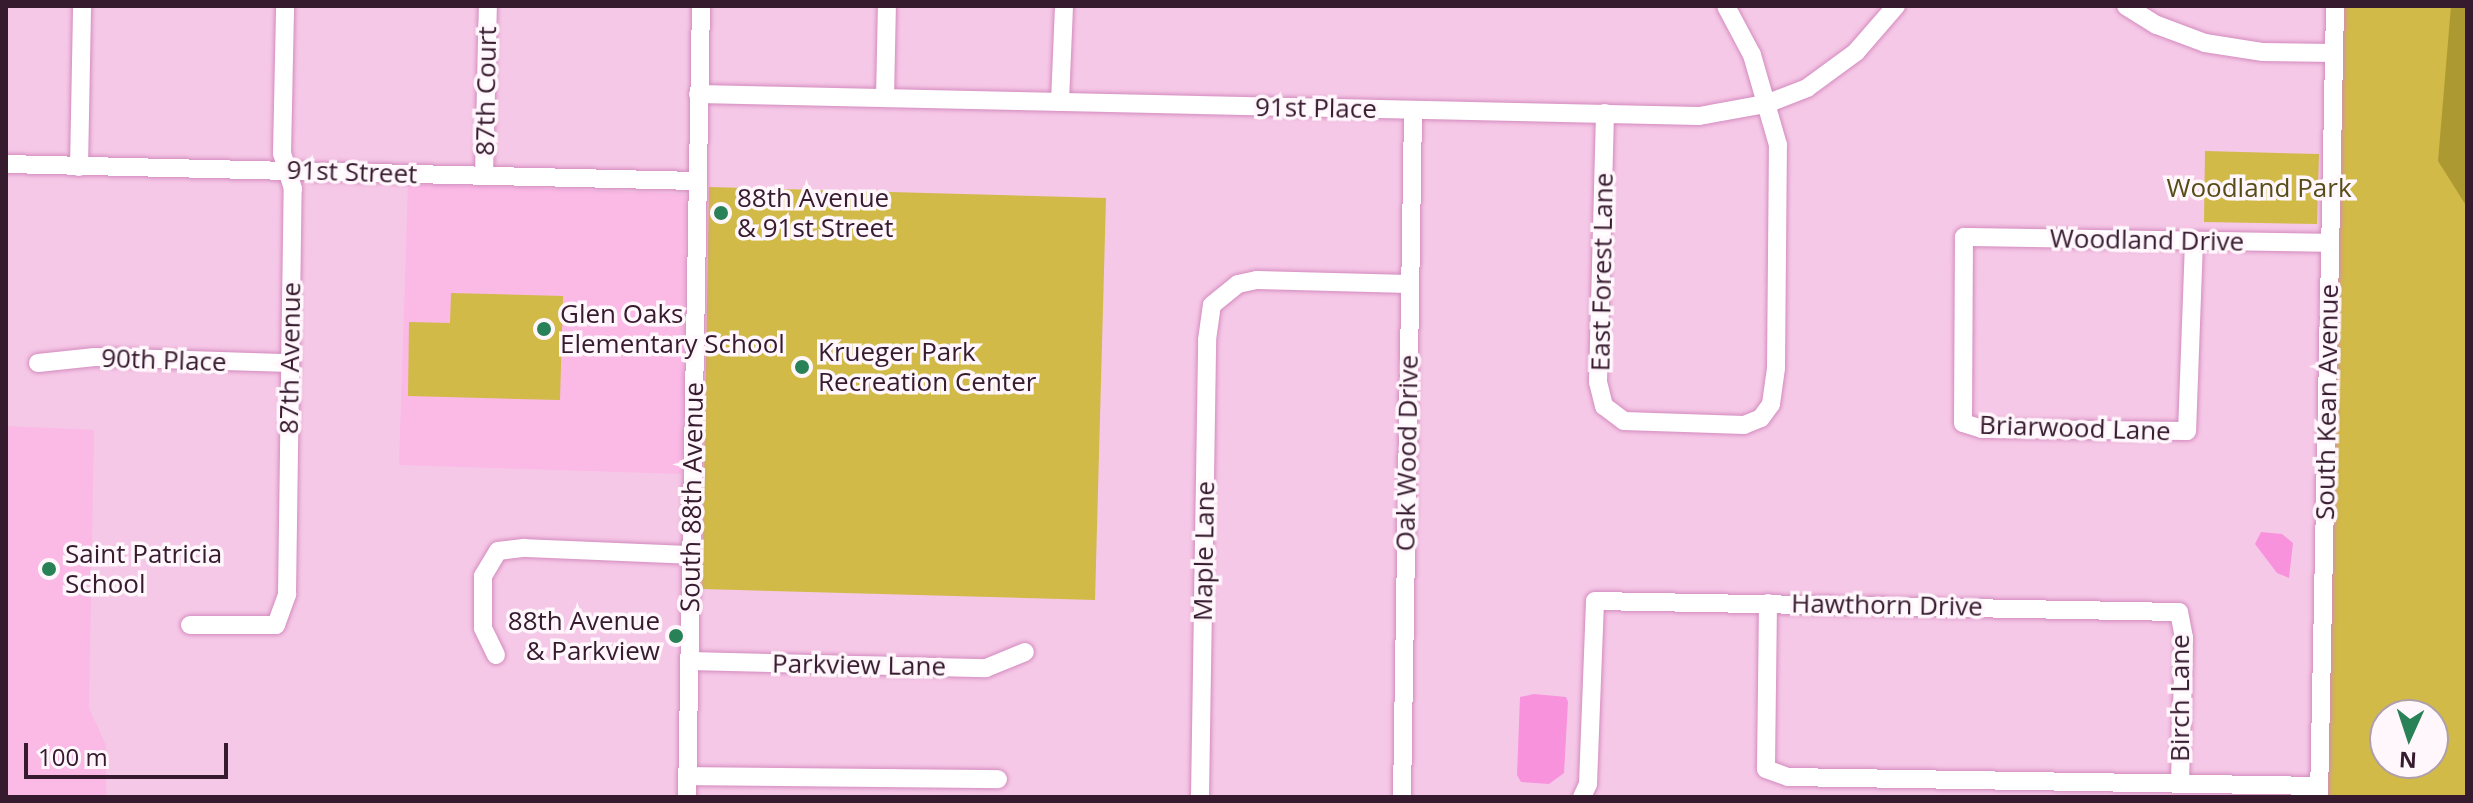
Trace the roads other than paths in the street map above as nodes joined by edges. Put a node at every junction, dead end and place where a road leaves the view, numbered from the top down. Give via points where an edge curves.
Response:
1 (82, 6) edge
2 (285, 6) edge
3 (488, 6) edge
4 (701, 6) edge
5 (887, 6) edge
6 (1064, 6) edge
7 (1726, 6) edge
8 (1896, 6) edge
9 (2126, 6) edge
10 (2335, 6) edge
11 (2334, 53) junction
12 (698, 94) junction
13 (885, 98) junction
14 (1060, 102) junction
15 (1766, 104) junction
16 (1413, 110) junction
17 (1605, 113) junction
18 (6, 164) edge
19 (79, 167) junction
20 (287, 170) junction
21 (484, 176) junction
22 (697, 181) junction
23 (2194, 242) junction
24 (2330, 243) junction
25 (1409, 284) junction
26 (38, 363) dead end
27 (290, 363) junction
28 (1963, 423) joint
29 (691, 555) junction
30 (1768, 603) junction
31 (2179, 612) joint
32 (190, 625) dead end
33 (1025, 652) dead end
34 (496, 655) dead end
35 (689, 661) junction
36 (688, 776) junction
37 (998, 779) dead end
38 (2180, 784) junction
39 (2319, 791) edge
40 (687, 797) edge
41 (1200, 797) edge
42 (1402, 797) edge
43 (1582, 797) edge

1 - 19 street
2 - 20 street, 87th Avenue via 282,154
3 - 21 street, 87th Court
4 - 12 street, South 88th Avenue
5 - 13 street
6 - 14 street
7 - 15 street, East Forest Lane via 1752,55
8 - 15 street, 91st Place via 1829,74
9 - 11 street via 2157,25 2205,43 2241,50
10 - 11 street, South Kean Avenue
11 - 24 street, South Kean Avenue
12 - 13 street, 91st Place
12 - 22 street, South 88th Avenue
13 - 14 street, 91st Place
14 - 16 street, 91st Place
15 - 17 street, 91st Place via 1699,116
15 - 17 street, East Forest Lane via 1779,167 1776,368 1771,404 1761,418 1744,425 1624,421 1604,406 1598,382
16 - 17 street, 91st Place
16 - 25 street, Oak Wood Drive
18 - 19 street, 91st Street
19 - 20 street, 91st Street
20 - 21 street, 91st Street
20 - 27 street, 87th Avenue via 293,189
21 - 22 street, 91st Street
22 - 29 street, South 88th Avenue
23 - 24 street, Woodland Drive
23 - 28 street, Briarwood Lane via 2187,431 1982,429
23 - 28 street, Woodland Drive via 1964,237
24 - 39 street, South Kean Avenue
25 - 41 street, Maple Lane via 1257,280 1206,300
25 - 42 street, Oak Wood Drive
26 - 27 street, 90th Place via 95,357
27 - 32 street, 87th Avenue via 287,594 276,625
29 - 34 street via 498,551 483,576 483,628
29 - 35 street, South 88th Avenue
30 - 31 street, Hawthorn Drive
30 - 38 street via 1766,769 1804,778
30 - 43 street, Hawthorn Drive via 1595,601 1588,784
31 - 38 street, Birch Lane via 2184,638
33 - 35 street, Parkview Lane via 986,668
35 - 36 street, South 88th Avenue
36 - 37 street
36 - 40 street, South 88th Avenue
38 - 39 street

